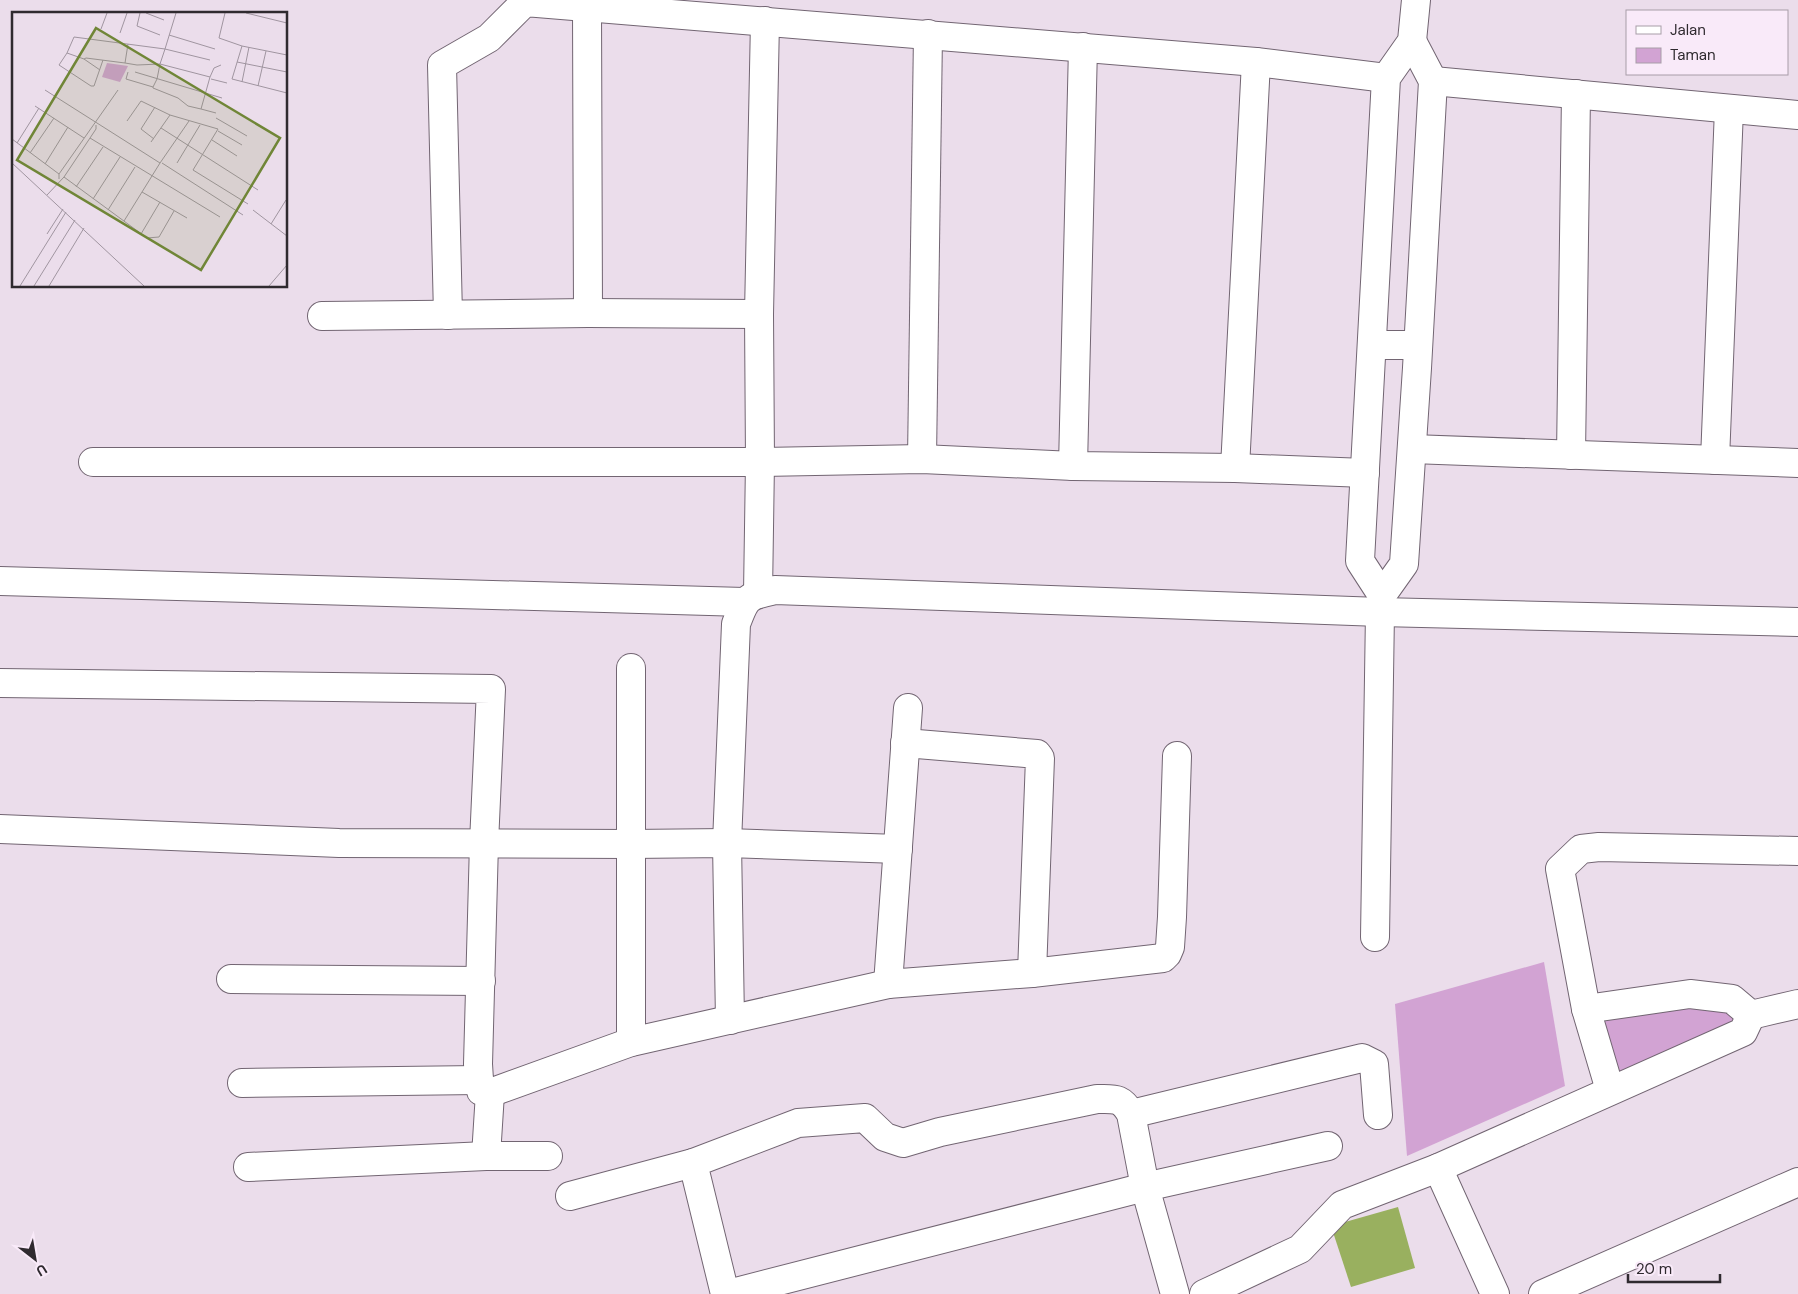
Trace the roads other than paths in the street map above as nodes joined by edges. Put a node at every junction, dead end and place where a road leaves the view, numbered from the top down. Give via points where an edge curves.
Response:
1 (1416, 0) edge
2 (587, 8) junction
3 (764, 21) junction
4 (928, 34) junction
5 (1412, 41) junction
6 (1083, 47) junction
7 (1256, 62) junction
8 (1386, 78) junction
9 (1433, 81) junction
10 (1576, 94) junction
11 (1729, 109) junction
12 (1798, 115) edge
13 (588, 313) junction
14 (759, 314) junction
15 (448, 315) junction
16 (322, 316) dead end
17 (1372, 345) junction
18 (1417, 345) junction
19 (1412, 449) junction
20 (1571, 455) junction
21 (922, 459) junction
22 (1715, 460) junction
23 (93, 462) dead end
24 (760, 462) junction
25 (1798, 463) edge
26 (1073, 466) junction
27 (1235, 468) junction
28 (1365, 472) junction
29 (0, 581) edge
30 (751, 598) junction
31 (1381, 604) junction
32 (1798, 622) edge
33 (631, 668) dead end
34 (0, 683) edge
35 (908, 708) dead end
36 (905, 743) junction
37 (1177, 756) dead end
38 (0, 829) edge
39 (484, 843) junction
40 (727, 843) junction
41 (630, 844) junction
42 (898, 849) junction
43 (1798, 851) edge
44 (1375, 937) dead end
45 (1032, 973) junction
46 (231, 979) dead end
47 (481, 981) junction
48 (888, 984) junction
49 (1798, 1004) edge
50 (1586, 1009) junction
51 (1751, 1015) junction
52 (730, 1020) junction
53 (631, 1042) junction
54 (242, 1083) dead end
55 (484, 1087) junction
56 (1610, 1090) junction
57 (1131, 1114) junction
58 (1378, 1115) dead end
59 (1328, 1146) dead end
60 (486, 1156) junction
61 (548, 1156) dead end
62 (693, 1162) junction
63 (248, 1167) dead end
64 (1438, 1168) junction
65 (1798, 1182) edge
66 (1144, 1187) junction
67 (570, 1196) dead end
68 (727, 1294) edge
69 (1174, 1294) edge
70 (1204, 1294) edge
71 (1495, 1294) edge
72 (1543, 1294) edge

1 - 5 street
2 - 3 street
2 - 13 street
2 - 15 street via 526,2 489,38 442,65
3 - 4 street
3 - 14 street
4 - 6 street
4 - 21 street
5 - 8 street
5 - 9 street
6 - 7 street
6 - 26 street
7 - 8 street
7 - 27 street
8 - 17 street
9 - 10 street
9 - 18 street
10 - 11 street
10 - 20 street
11 - 12 street
11 - 22 street
13 - 14 street
13 - 15 street
14 - 24 street
15 - 16 street
17 - 18 street
17 - 28 street
18 - 19 street
19 - 20 street
19 - 31 street via 1404,564
20 - 22 street
21 - 24 street
21 - 26 street
22 - 25 street
23 - 24 street
24 - 30 street
26 - 27 street
27 - 28 street
28 - 31 street via 1360,561
29 - 30 street
30 - 31 street via 775,590
30 - 40 street via 736,624
31 - 32 street
31 - 44 street
33 - 41 street
34 - 39 street via 491,689
35 - 36 street
36 - 42 street
36 - 45 street via 1037,754 1040,758
37 - 45 street via 1172,917 1167,954 1163,958
38 - 39 street via 339,843
39 - 41 street
39 - 47 street
40 - 41 street
40 - 42 street
40 - 52 street
41 - 53 street
42 - 48 street
43 - 50 street via 1581,849 1560,869
45 - 48 street
46 - 47 street
47 - 55 street
48 - 52 street
49 - 51 street
50 - 51 street via 1690,994 1732,999
50 - 56 street
51 - 56 street via 1743,1032
52 - 53 street
53 - 55 street
54 - 55 street
55 - 60 street
56 - 64 street
57 - 58 street via 1362,1058 1374,1064
57 - 62 street via 1116,1099 1097,1099 940,1132 903,1143 885,1137 865,1118 798,1123
57 - 66 street
59 - 66 street
60 - 61 street
60 - 63 street
62 - 67 street
62 - 68 street
64 - 70 street via 1342,1205 1300,1249
64 - 71 street
65 - 72 street
66 - 68 street
66 - 69 street

